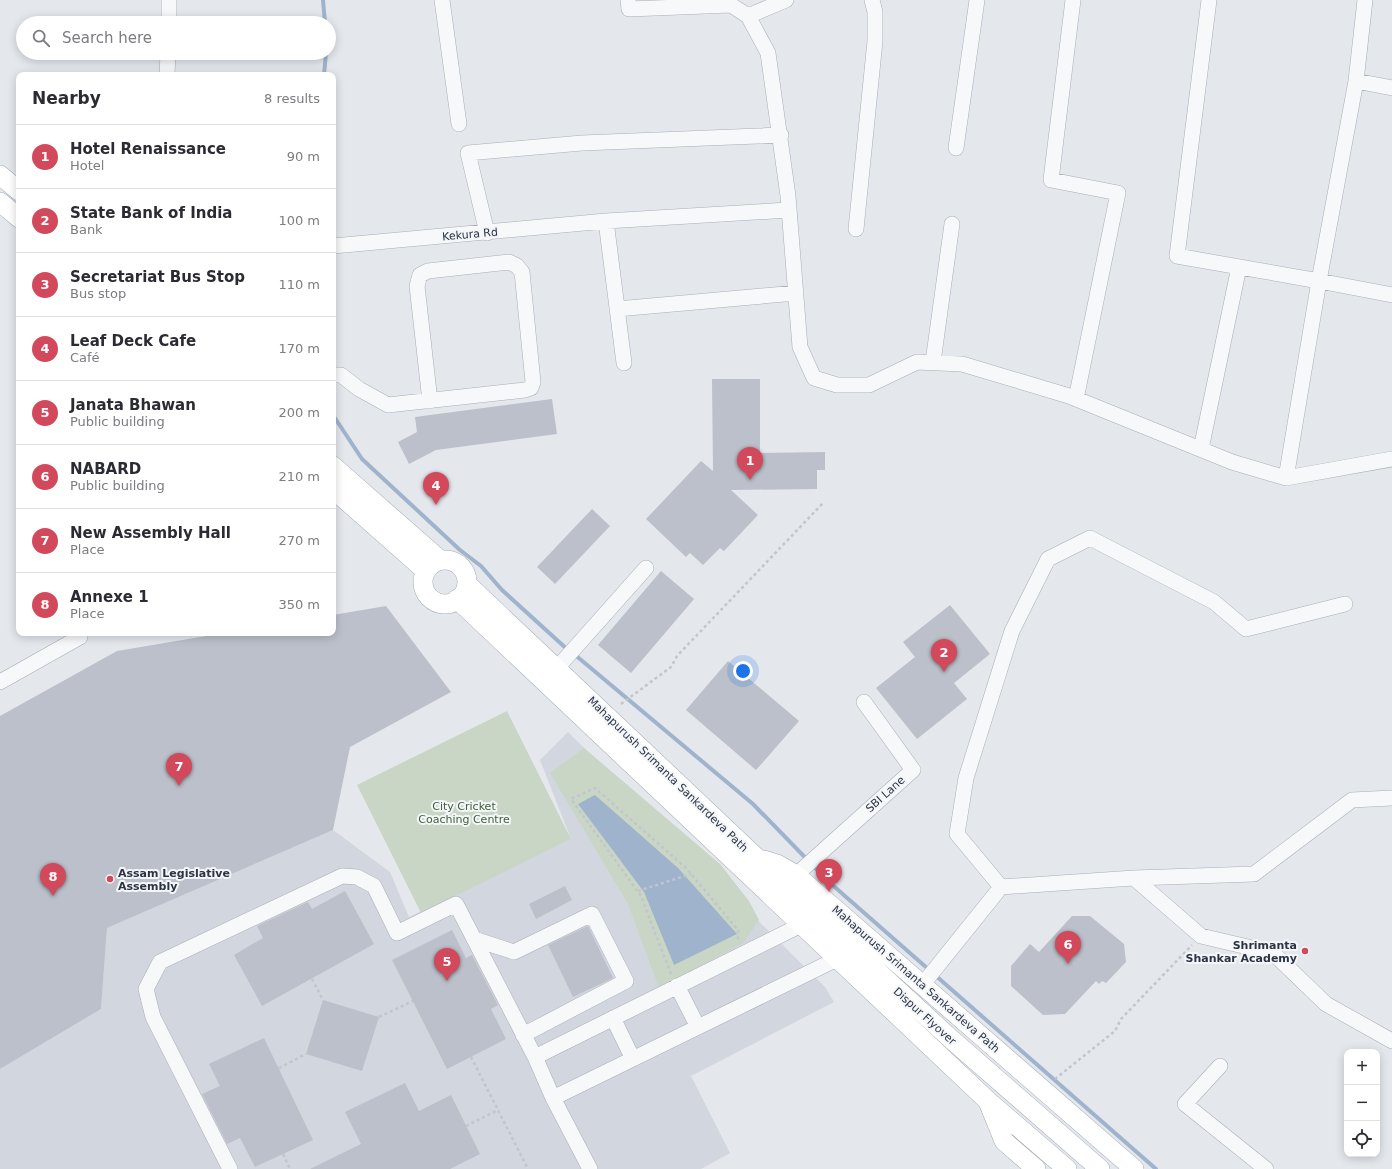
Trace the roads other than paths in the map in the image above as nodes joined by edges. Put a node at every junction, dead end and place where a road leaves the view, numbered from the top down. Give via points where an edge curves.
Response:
1 (169, 0) edge
2 (442, 0) edge
3 (628, 0) edge
4 (786, 0) edge
5 (872, 0) edge
6 (977, 0) edge
7 (1073, 0) edge
8 (1210, 0) edge
9 (1365, 0) edge
10 (731, 3) edge
11 (169, 16) edge
12 (748, 16) junction
13 (168, 60) edge
14 (167, 72) edge
15 (1356, 80) junction
16 (1392, 88) edge
17 (459, 124) dead end
18 (780, 135) junction
19 (956, 148) dead end
20 (0, 175) edge
21 (16, 188) edge
22 (0, 203) edge
23 (789, 210) junction
24 (16, 216) edge
25 (606, 221) junction
26 (952, 224) dead end
27 (856, 229) dead end
28 (487, 233) junction
29 (336, 246) edge
30 (1239, 267) junction
31 (1318, 281) junction
32 (796, 293) junction
33 (1392, 295) edge
34 (617, 309) junction
35 (624, 362) dead end
36 (933, 362) junction
37 (336, 375) edge
38 (1076, 398) junction
39 (430, 401) junction
40 (1201, 449) junction
41 (1392, 459) edge
42 (336, 469) edge
43 (1286, 478) junction
44 (336, 491) edge
45 (433, 566) junction
46 (646, 568) dead end
47 (462, 592) junction
48 (1345, 604) dead end
49 (80, 636) edge
50 (561, 663) junction
51 (0, 682) edge
52 (864, 702) dead end
53 (1392, 798) edge
54 (755, 858) junction
55 (801, 871) junction
56 (1134, 878) junction
57 (1001, 887) junction
58 (801, 925) junction
59 (474, 939) junction
60 (845, 954) junction
61 (675, 982) junction
62 (925, 982) junction
63 (613, 1018) junction
64 (698, 1027) junction
65 (523, 1035) junction
66 (1392, 1041) edge
67 (535, 1057) junction
68 (633, 1059) junction
69 (1220, 1066) dead end
70 (554, 1098) junction
71 (988, 1101) junction
72 (230, 1169) edge
73 (590, 1169) edge
74 (1036, 1169) edge
75 (1067, 1169) edge
76 (1100, 1169) edge
77 (1134, 1169) edge
78 (1266, 1169) edge

1 - 11 street
2 - 17 street
3 - 10 street via 629,9
4 - 12 street
5 - 27 street via 875,12 875,41
6 - 19 street
7 - 38 street via 1051,180 1118,193
8 - 30 street via 1177,256
9 - 15 street
10 - 12 street
12 - 18 street via 768,53
13 - 14 street
15 - 16 street
15 - 31 street
18 - 23 street
18 - 28 street via 582,144 468,153
20 - 21 main road
22 - 24 main road
23 - 25 street, Kekura Rd
23 - 32 street
25 - 28 street, Kekura Rd
25 - 34 street
26 - 36 street
28 - 29 street, Kekura Rd
30 - 31 street
30 - 40 street
31 - 33 street
31 - 43 street
32 - 34 street
32 - 36 street via 800,347 814,378 837,385 869,385 917,362
34 - 35 street
36 - 38 street via 962,364
37 - 39 street via 341,375 359,389 388,405
38 - 40 street
39 - 39 street via 531,388 533,382 522,272 517,266 509,262 428,270 420,275 417,286
40 - 43 street via 1232,462
41 - 43 street
42 - 45 main road
44 - 45 main road
45 - 47 main road via 452,561 458,564 466,577
45 - 47 main road via 423,581 424,588 432,600 447,603
46 - 50 street
47 - 50 main road, Mahapurush Srimanta Sankardeva Path
47 - 58 main road, Mahapurush Srimanta Sankardeva Path
48 - 57 street via 1246,628 1214,602 1090,538 1048,559 1012,631 966,778 958,834
49 - 51 street
50 - 54 main road, Mahapurush Srimanta Sankardeva Path
52 - 55 street, SBI Lane via 913,770
53 - 56 street via 1352,800 1254,874
54 - 55 main road, Mahapurush Srimanta Sankardeva Path
54 - 60 main road, Dispur Flyover
55 - 62 main road, Mahapurush Srimanta Sankardeva Path
56 - 57 street
56 - 66 street via 1201,936 1273,953 1326,1004
57 - 62 street
58 - 60 main road, Mahapurush Srimanta Sankardeva Path
58 - 61 street
59 - 65 street
59 - 65 street via 514,952 592,914 626,981
59 - 72 street via 456,904 397,933 374,886 357,877 342,876 160,962 146,989 153,1017
60 - 64 street
60 - 71 main road, Mahapurush Srimanta Sankardeva Path
60 - 76 main road, Dispur Flyover via 951,1039
61 - 63 street
61 - 64 street
62 - 77 main road, Mahapurush Srimanta Sankardeva Path
63 - 67 street
63 - 68 street
64 - 68 street
65 - 67 street
67 - 70 street
68 - 70 street
69 - 78 street via 1185,1104
70 - 73 street
71 - 74 main road via 1004,1141
71 - 75 main road, Mahapurush Srimanta Sankardeva Path

